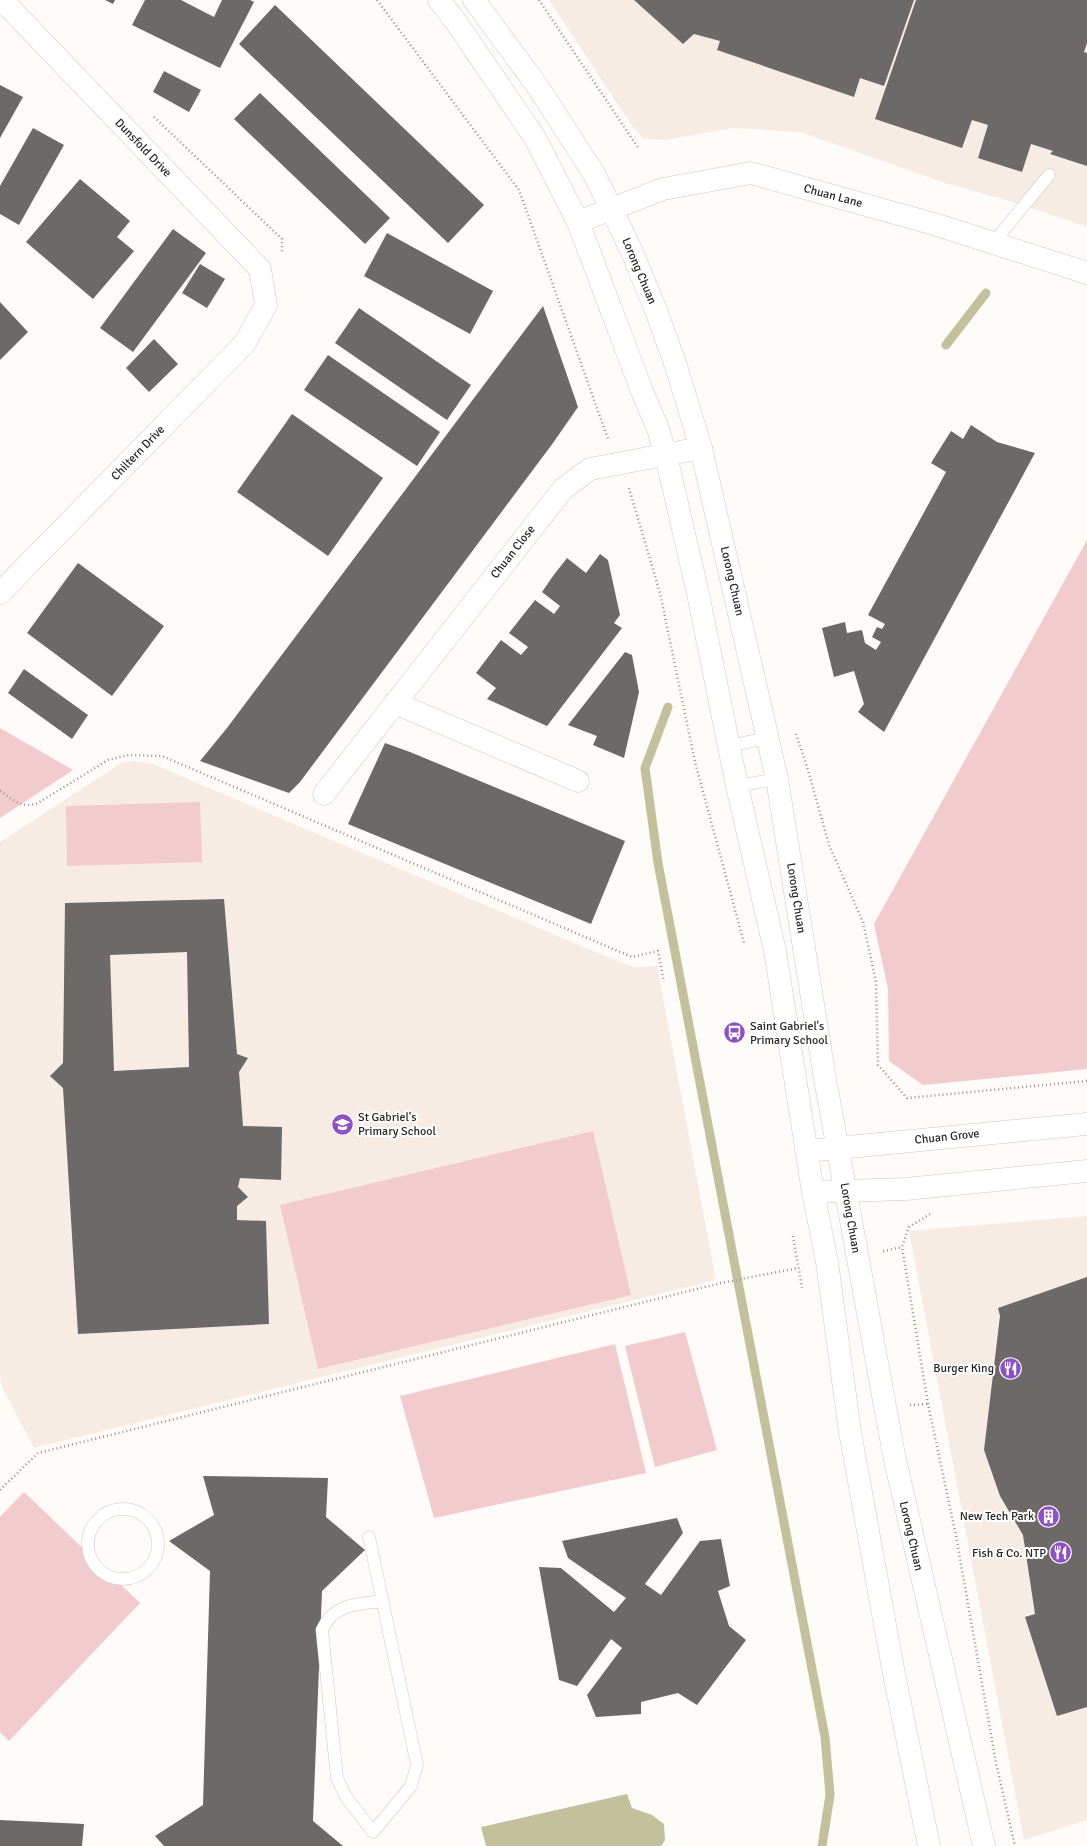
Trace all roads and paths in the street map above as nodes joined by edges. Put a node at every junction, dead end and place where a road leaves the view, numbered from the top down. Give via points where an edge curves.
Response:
1 (2, 0) edge
2 (377, 0) edge
3 (439, 0) edge
4 (474, 0) edge
5 (539, 0) edge
6 (149, 113) dead end
7 (639, 149) dead end
8 (1049, 175) dead end
9 (611, 208) junction
10 (578, 222) junction
11 (993, 243) junction
12 (283, 262) dead end
13 (1087, 273) edge
14 (266, 305) joint
15 (701, 448) junction
16 (666, 456) junction
17 (620, 464) junction
18 (0, 593) edge
19 (395, 703) junction
20 (796, 734) dead end
21 (767, 738) junction
22 (729, 746) junction
23 (777, 779) junction
24 (578, 781) dead end
25 (737, 786) junction
26 (0, 791) edge
27 (324, 794) dead end
28 (737, 916) dead end
29 (664, 982) dead end
30 (1087, 1081) edge
31 (1087, 1124) edge
32 (838, 1148) junction
33 (807, 1151) junction
34 (1087, 1171) edge
35 (845, 1190) junction
36 (813, 1192) junction
37 (934, 1212) dead end
38 (773, 1273) dead end
39 (0, 1490) edge
40 (369, 1536) dead end
41 (132, 1579) joint
42 (383, 1601) junction
43 (929, 1846) edge
44 (984, 1846) edge
45 (1015, 1846) edge

1 - 14 main road, Dunsfold Drive via 260,269
2 - 17 path via 519,190 612,450
3 - 10 main road via 535,138
4 - 9 main road, Lorong Chuan via 538,87 594,174
5 - 7 path
6 - 12 path via 282,239
8 - 11 lane
9 - 10 main road, Chuan Lane
9 - 11 main road, Chuan Lane via 663,189 751,173
9 - 15 main road, Lorong Chuan via 657,313
10 - 16 main road via 658,429
11 - 13 main road, Chuan Lane
14 - 18 main road, Chiltern Drive via 245,344
15 - 16 main road, Chuan Close
15 - 21 main road, Lorong Chuan
16 - 17 main road, Chuan Close
16 - 22 main road via 697,589
17 - 19 main road, Chuan Close via 590,469 563,489
17 - 28 path via 660,593 695,762
19 - 24 main road
19 - 27 main road, Chuan Close
20 - 30 path via 829,845 863,922 876,982 878,1065 907,1098
21 - 22 lane
21 - 23 main road, Lorong Chuan
22 - 25 main road
23 - 25 lane
23 - 32 main road, Lorong Chuan
25 - 33 main road via 775,951
26 - 29 path via 21,805 30,806 108,760 129,755 162,756 632,957 658,951
31 - 32 main road, Chuan Grove
32 - 33 main road, Chuan Grove
32 - 35 main road, Lorong Chuan
33 - 36 main road
34 - 35 main road via 906,1189
35 - 36 main road
35 - 44 main road, Lorong Chuan via 894,1455
36 - 43 main road via 827,1262 852,1440 893,1669
37 - 45 path via 909,1227 902,1247 928,1404 956,1536 996,1763
38 - 39 path via 721,1283 38,1453
40 - 42 lane
41 - 41 lane via 145,1573 154,1562 159,1549 158,1536 152,1523 142,1514 129,1509 115,1510 102,1516 93,1526 88,1540 89,1554 95,1566 105,1575 118,1580
42 - 42 lane via 353,1605 336,1611 327,1619 322,1630 337,1778 346,1797 373,1832 411,1786 417,1765

